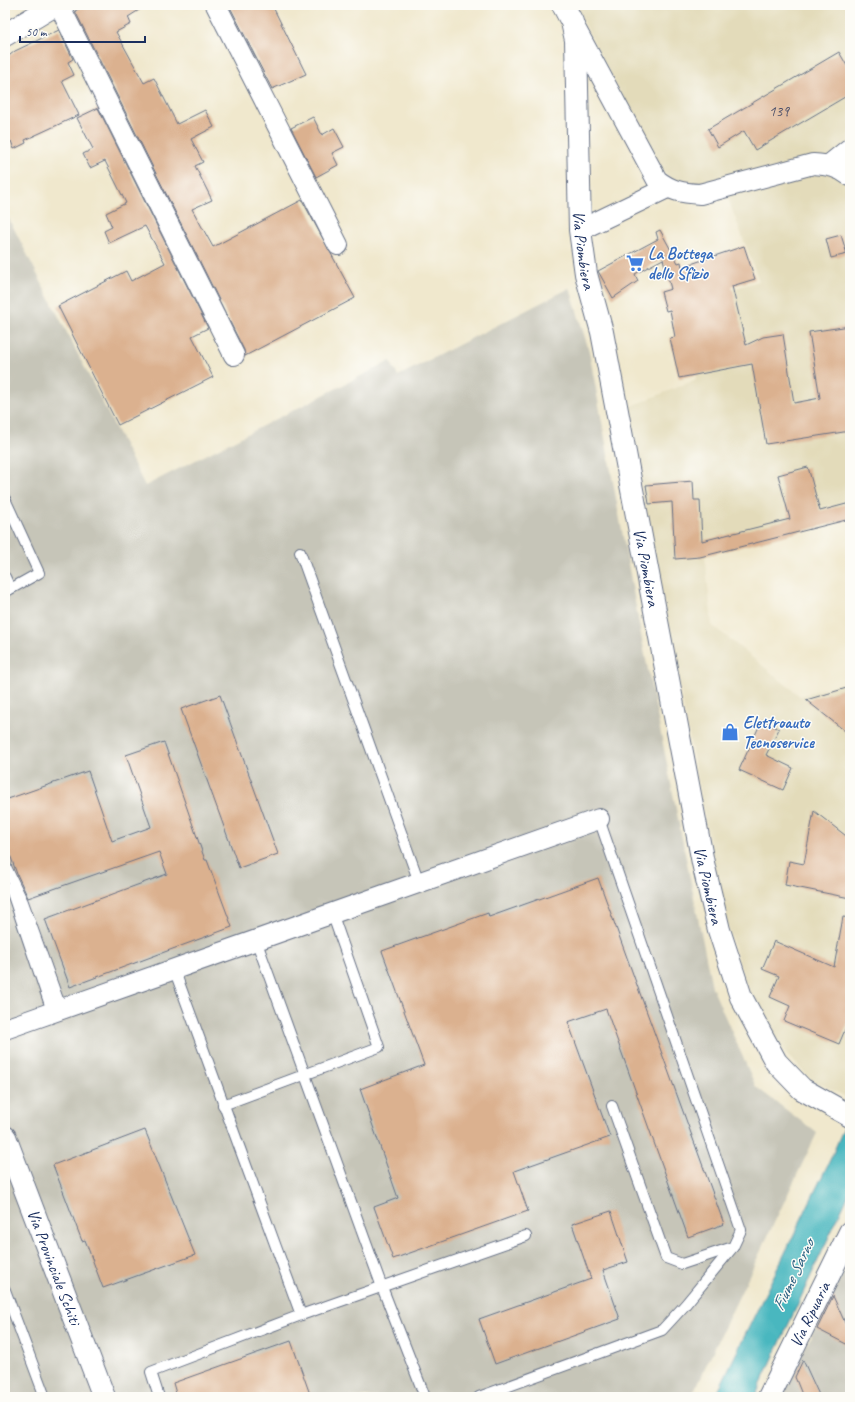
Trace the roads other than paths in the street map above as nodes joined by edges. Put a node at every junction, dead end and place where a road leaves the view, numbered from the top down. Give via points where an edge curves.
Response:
1 (55, 5) edge
2 (60, 5) edge
3 (216, 5) edge
4 (568, 14) edge
5 (5, 36) edge
6 (850, 148) edge
7 (829, 165) junction
8 (850, 176) edge
9 (667, 188) junction
10 (580, 230) junction
11 (338, 245) dead end
12 (234, 355) dead end
13 (5, 499) edge
14 (300, 552) dead end
15 (5, 577) edge
16 (8, 590) edge
17 (599, 819) joint
18 (5, 865) edge
19 (5, 879) edge
20 (420, 882) junction
21 (332, 913) junction
22 (256, 940) junction
23 (174, 969) junction
24 (56, 1010) junction
25 (5, 1029) edge
26 (304, 1075) junction
27 (223, 1105) junction
28 (612, 1106) dead end
29 (850, 1116) edge
30 (5, 1137) edge
31 (850, 1232) edge
32 (526, 1236) dead end
33 (733, 1247) junction
34 (382, 1287) junction
35 (5, 1290) edge
36 (300, 1316) junction
37 (45, 1397) edge
38 (104, 1397) edge
39 (158, 1397) edge
40 (425, 1397) edge
41 (480, 1397) edge
42 (769, 1397) edge

1 - 5 street
2 - 12 street
3 - 11 street
4 - 9 street, Via Piombiera via 656,180
4 - 10 street, Via Piombiera via 576,40
6 - 7 street
7 - 8 street, Via Piombiera
7 - 9 street, Via Piombiera via 814,164 700,194 682,194
9 - 10 street
10 - 29 street, Via Piombiera via 583,258 602,332 703,863 719,930 741,997 776,1062 802,1089
13 - 16 lane via 39,573
14 - 20 lane
15 - 16 lane
17 - 20 street
17 - 33 lane via 741,1230
18 - 24 lane via 23,902
19 - 24 lane
20 - 21 street
21 - 22 street
21 - 26 lane via 379,1047
22 - 23 street
22 - 26 lane
23 - 24 street
23 - 27 lane
24 - 25 street
26 - 27 lane
26 - 34 lane
27 - 36 lane
28 - 33 lane via 666,1258 682,1264
30 - 38 street, Via Provinciale Schiti
31 - 42 street, Via Ripuaria
32 - 34 lane
33 - 41 lane via 662,1330
34 - 36 lane
34 - 40 lane
35 - 37 lane
36 - 39 lane via 151,1372

